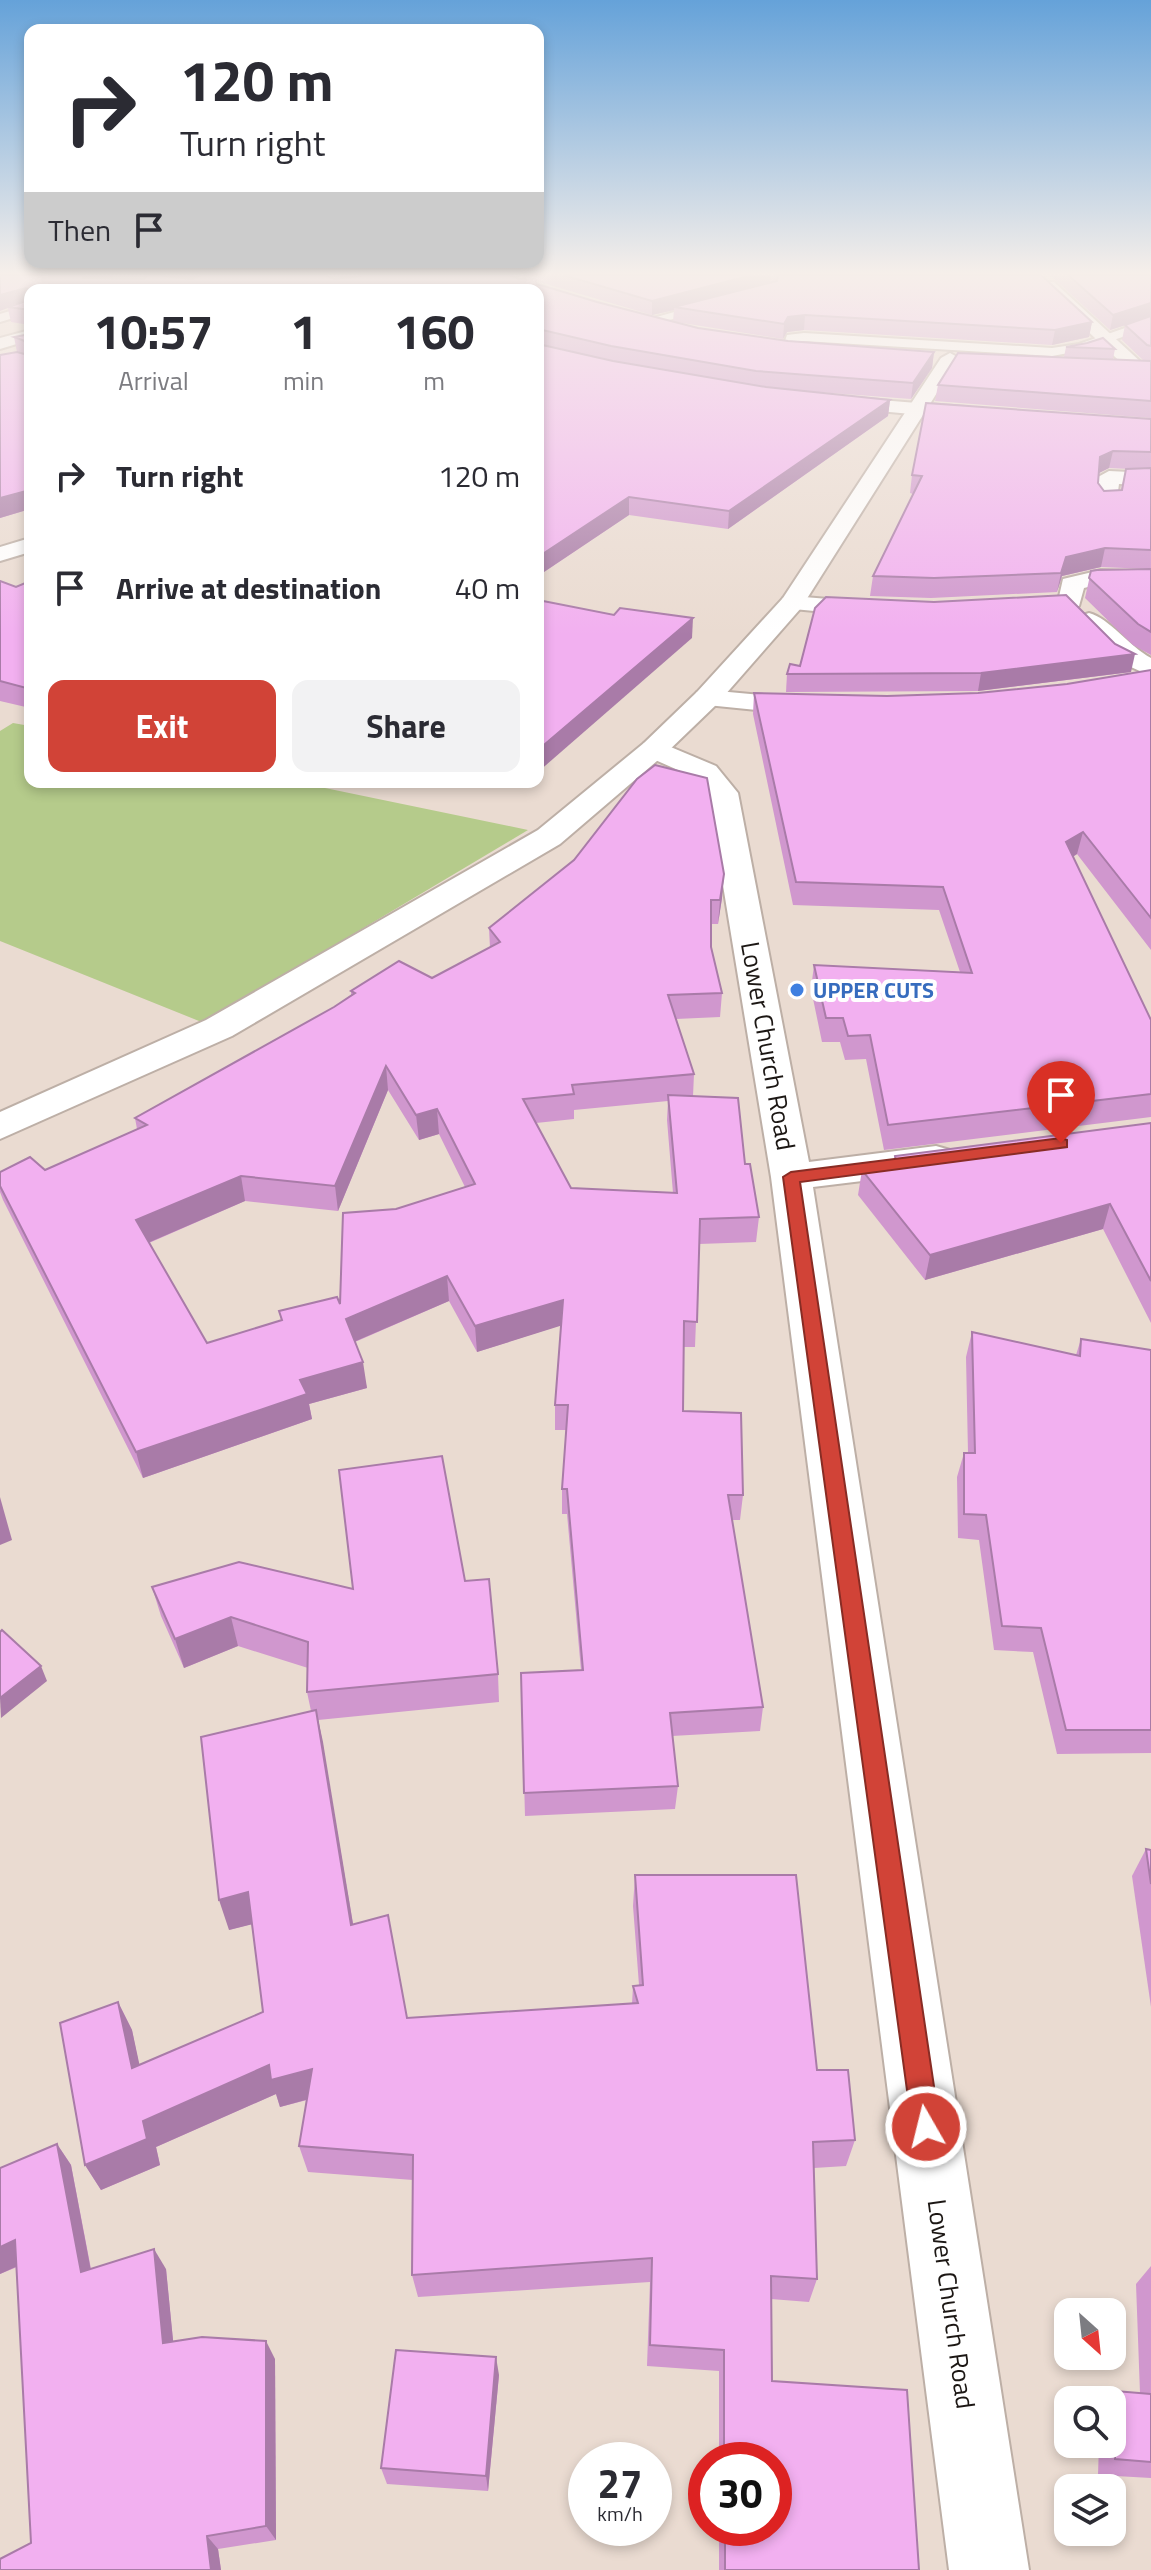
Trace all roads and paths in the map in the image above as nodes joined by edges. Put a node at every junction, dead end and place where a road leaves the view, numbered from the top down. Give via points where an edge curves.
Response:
1 (928, 395) edge
2 (815, 401) edge
3 (919, 409) junction
4 (981, 414) edge
5 (1151, 479) edge
6 (1108, 501) edge
7 (24, 547) edge
8 (0, 554) edge
9 (1151, 579) edge
10 (1070, 601) junction
11 (792, 603) junction
12 (1041, 604) edge
13 (907, 611) edge
14 (1151, 668) edge
15 (1151, 679) edge
16 (1118, 686) edge
17 (707, 698) junction
18 (839, 708) edge
19 (654, 749) junction
20 (0, 1127) edge
21 (979, 1154) edge
22 (791, 1177) junction
23 (989, 2570) edge

1 - 3 street
2 - 3 street
3 - 4 street
3 - 11 street
5 - 6 street via 1109,477
7 - 8 street
9 - 10 street via 1090,578 1072,584
10 - 12 street
10 - 14 street via 1122,653
11 - 13 street
11 - 17 street
15 - 16 street
17 - 18 street
17 - 19 street
19 - 20 street via 549,837 260,1005
19 - 22 street, Lower Church Road via 706,772 723,793
21 - 22 street
22 - 23 street, Lower Church Road

